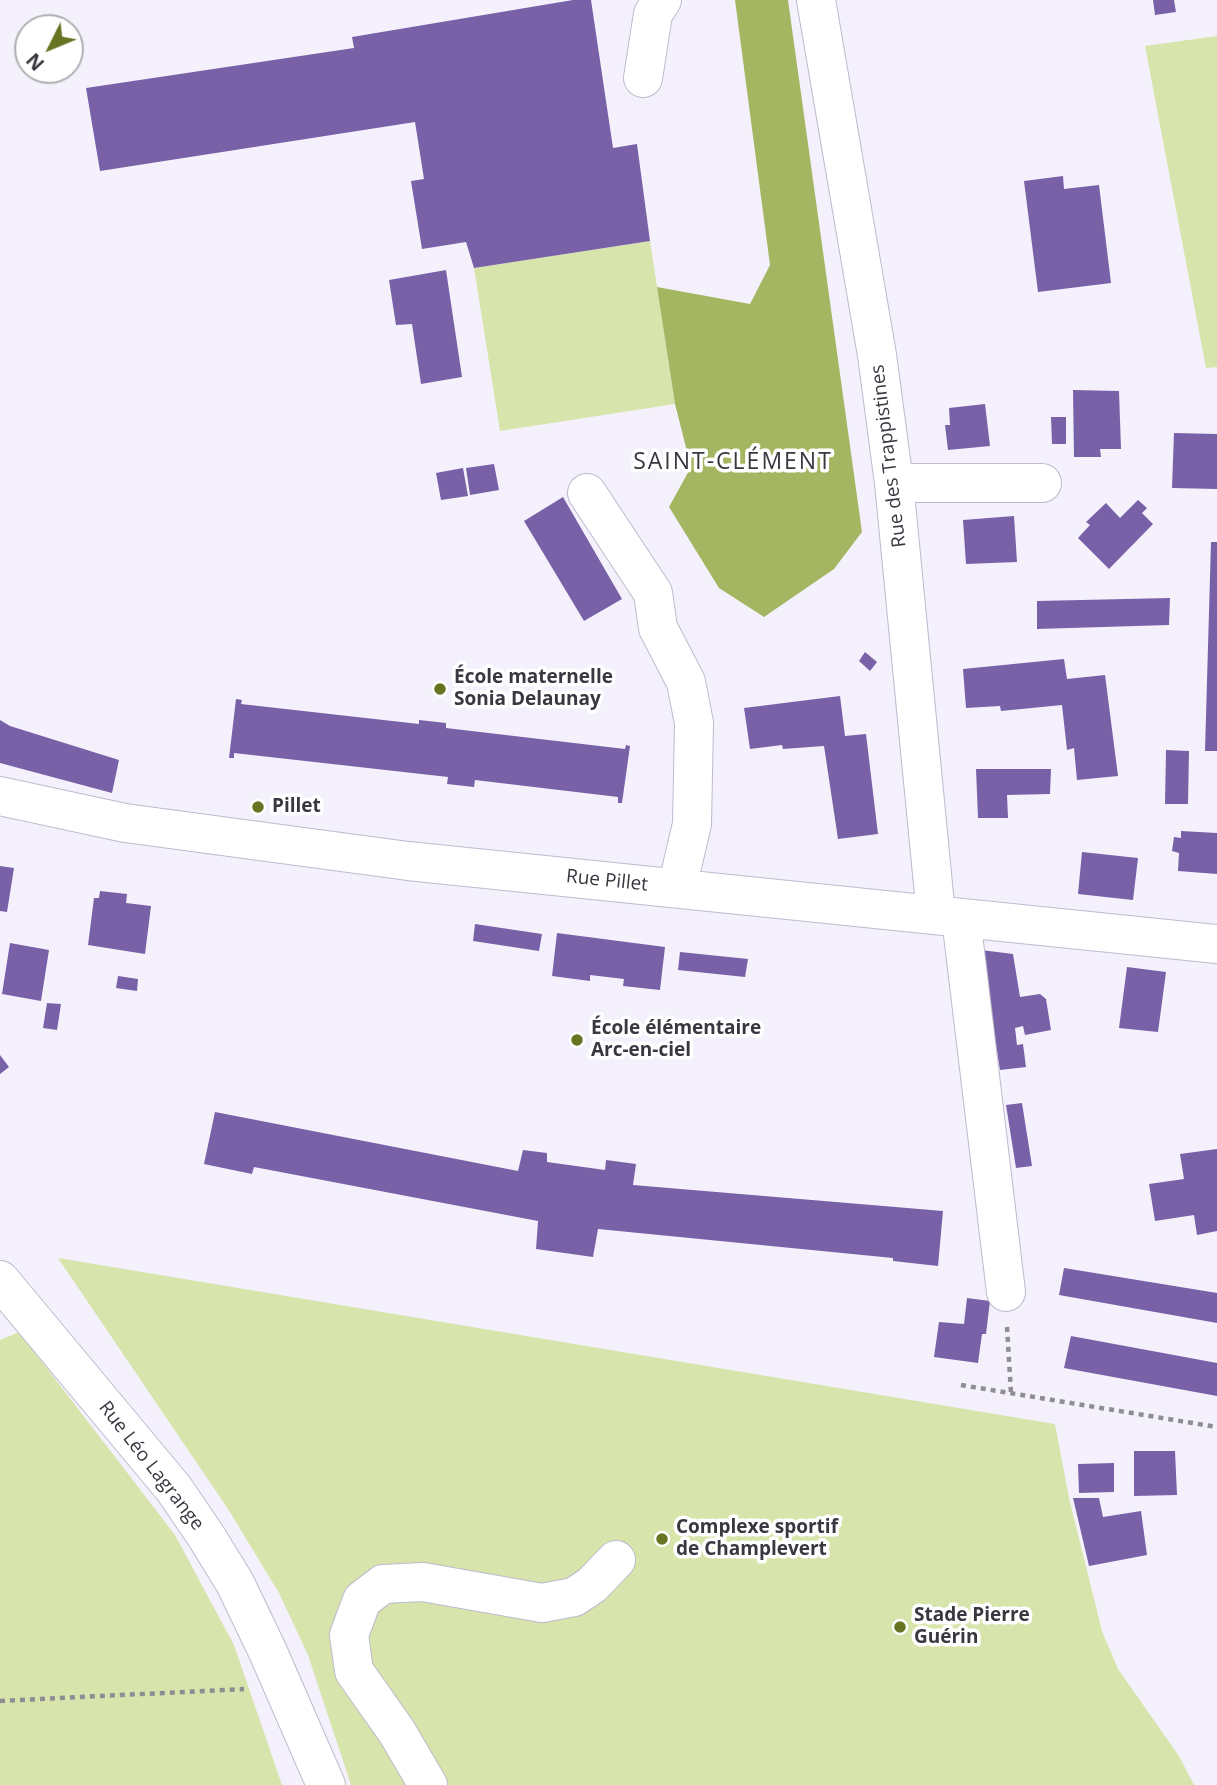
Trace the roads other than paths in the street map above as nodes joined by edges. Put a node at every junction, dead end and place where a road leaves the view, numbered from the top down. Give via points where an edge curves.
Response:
1 (662, 0) edge
2 (816, 0) edge
3 (643, 78) dead end
4 (894, 483) junction
5 (1042, 483) dead end
6 (587, 493) dead end
7 (0, 796) edge
8 (677, 888) junction
9 (948, 916) junction
10 (1217, 944) edge
11 (0, 1280) edge
12 (1006, 1292) road end
13 (616, 1560) dead end
14 (326, 1785) edge
15 (428, 1785) edge

1 - 3 street via 653,14
2 - 4 street, Rue des Trappistines via 877,355
4 - 5 street
4 - 9 street, Rue des Trappistines
6 - 8 street via 653,593 658,628 686,682 694,723 692,824
7 - 8 street, Rue Pillet via 139,825 408,861
8 - 9 street, Rue Pillet
9 - 10 street, Rue Pillet
9 - 12 street, Rue des Trappistines
11 - 14 street, Rue Léo Lagrange via 174,1489 235,1583
13 - 15 street via 574,1597 542,1603 423,1581 383,1584 362,1600 349,1635 354,1671

